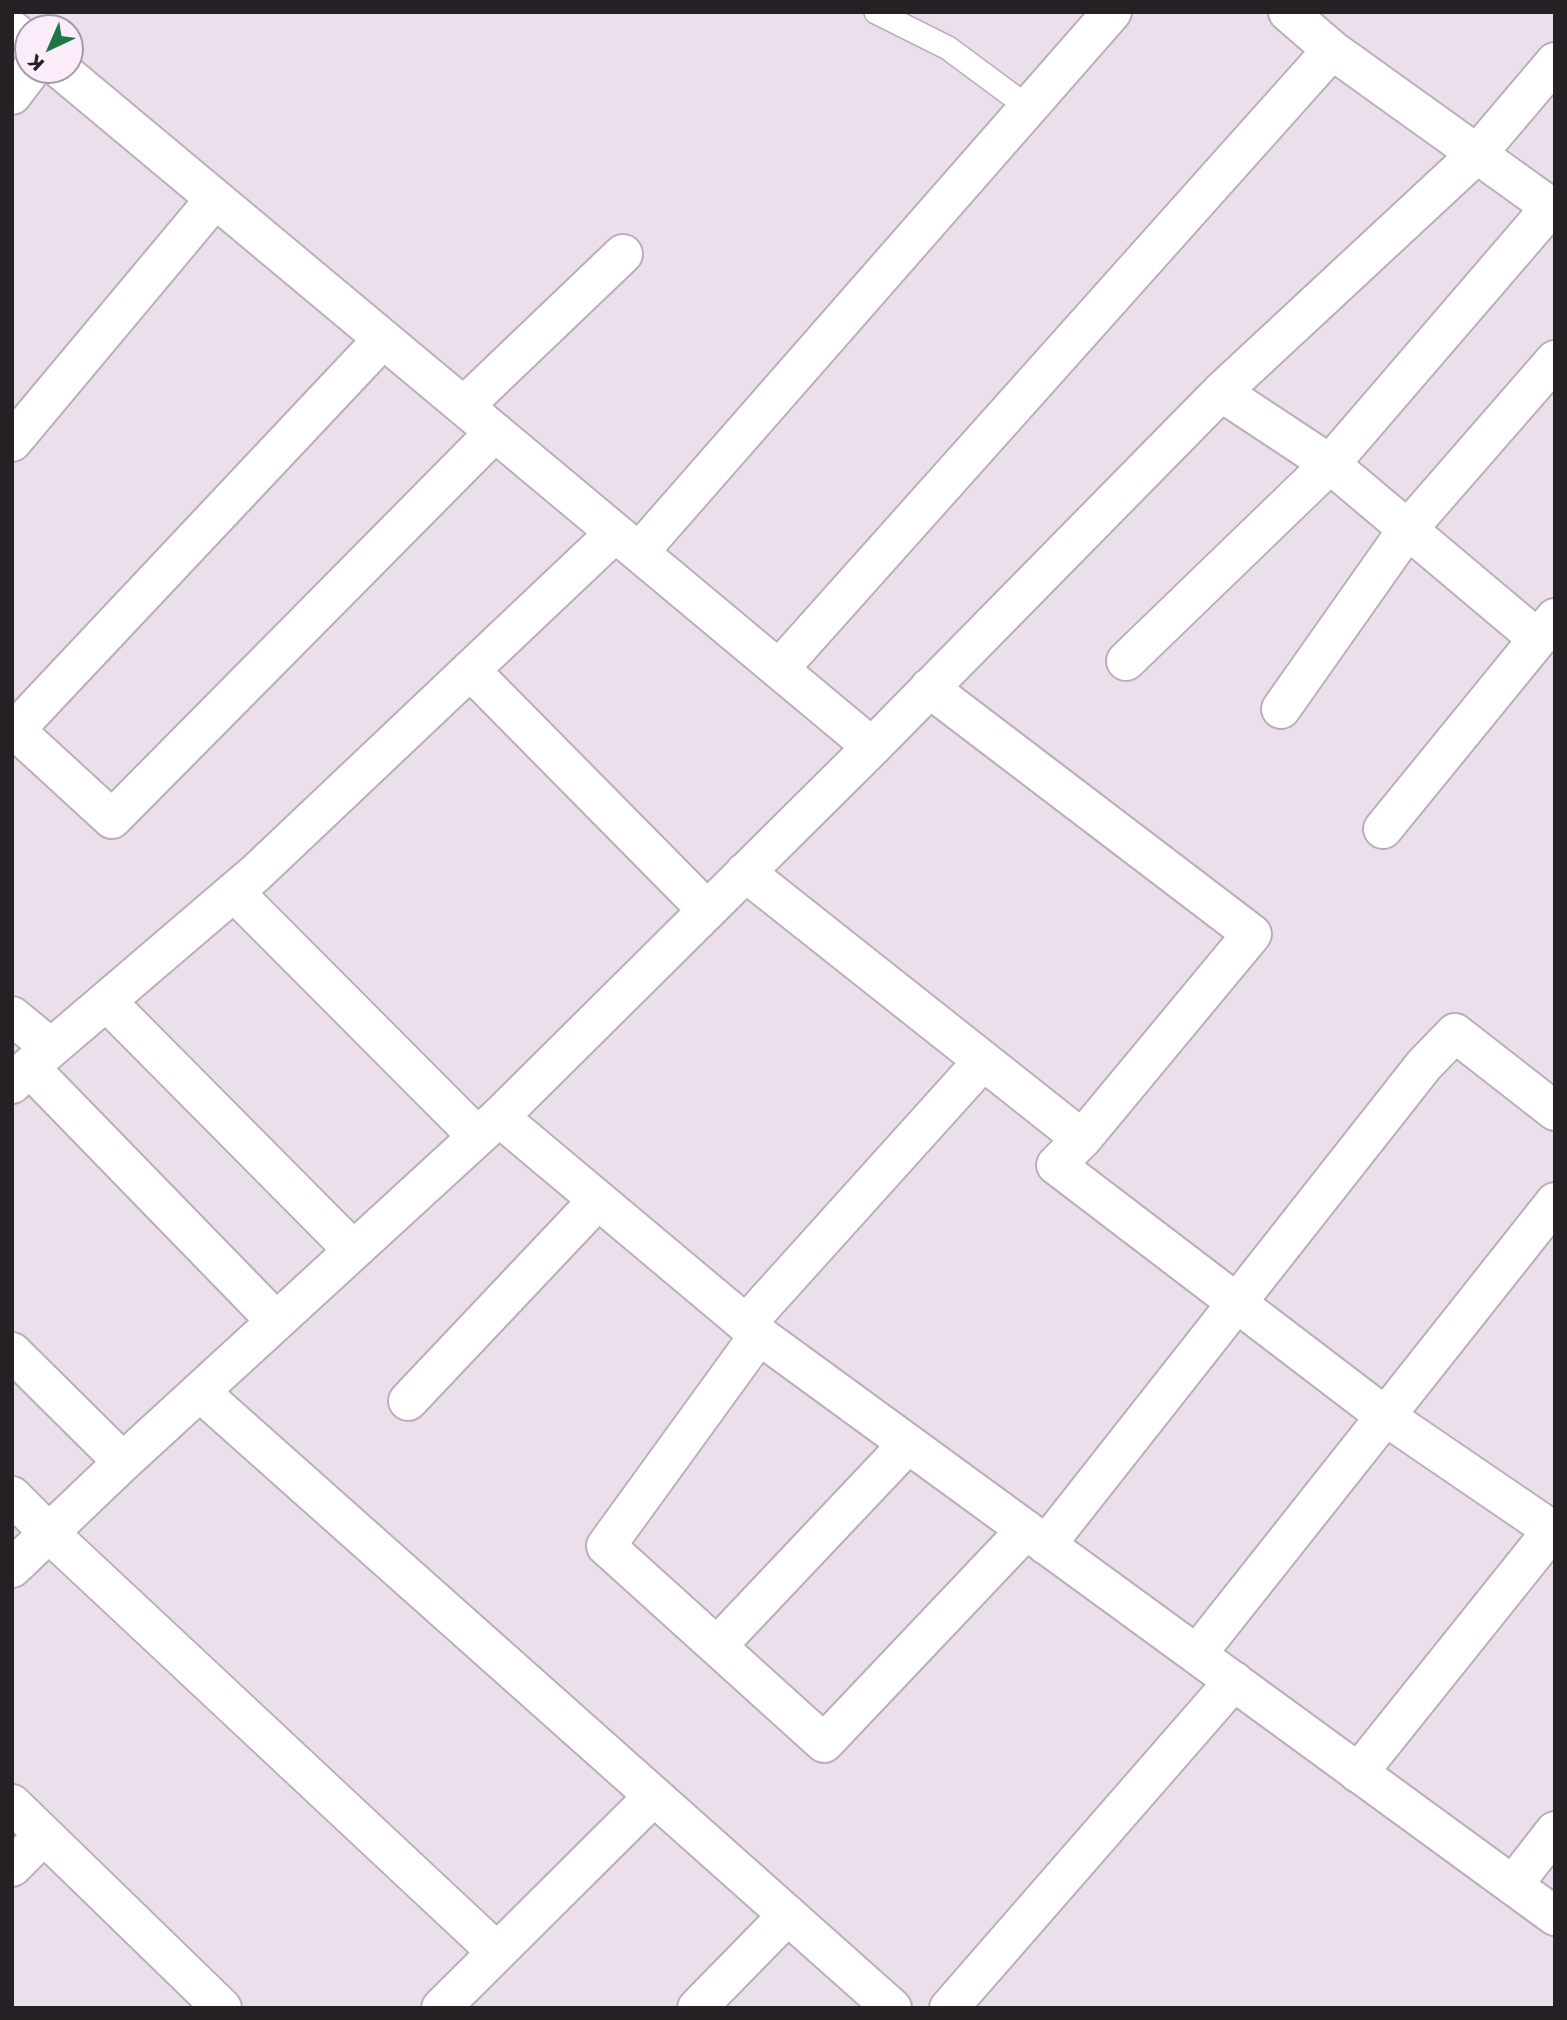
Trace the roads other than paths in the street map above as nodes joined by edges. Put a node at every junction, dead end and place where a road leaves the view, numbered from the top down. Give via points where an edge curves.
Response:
1 (876, 12) edge
2 (1112, 12) edge
3 (1288, 12) edge
4 (1332, 50) junction
5 (1555, 62) edge
6 (78, 84) edge
7 (1029, 108) junction
8 (1477, 154) junction
9 (215, 199) junction
10 (1553, 209) edge
11 (623, 254) dead end
12 (383, 339) junction
13 (1555, 360) edge
14 (1221, 392) junction
15 (464, 407) junction
16 (495, 432) junction
17 (12, 442) edge
18 (1330, 464) junction
19 (1407, 530) junction
20 (627, 542) junction
21 (1546, 628) edge
22 (1126, 661) dead end
23 (779, 669) junction
24 (470, 670) junction
25 (929, 688) junction
26 (1280, 709) dead end
27 (872, 747) junction
28 (1382, 829) dead end
29 (746, 872) junction
30 (234, 892) junction
31 (707, 910) junction
32 (106, 1001) junction
33 (12, 1016) edge
34 (984, 1061) junction
35 (31, 1067) edge
36 (1555, 1111) edge
37 (488, 1127) junction
38 (1082, 1139) junction
39 (598, 1200) junction
40 (1555, 1202) edge
41 (354, 1250) junction
42 (1238, 1301) junction
43 (276, 1321) junction
44 (753, 1330) junction
45 (12, 1352) edge
46 (200, 1392) junction
47 (408, 1401) dead end
48 (1385, 1416) junction
49 (908, 1444) junction
50 (124, 1462) junction
51 (12, 1496) edge
52 (1554, 1530) edge
53 (48, 1533) junction
54 (1036, 1537) junction
55 (12, 1568) edge
56 (717, 1646) junction
57 (1197, 1654) junction
58 (1234, 1681) junction
59 (1358, 1773) junction
60 (654, 1796) junction
61 (12, 1804) edge
62 (1555, 1831) edge
63 (44, 1835) junction
64 (12, 1867) edge
65 (1513, 1885) junction
66 (788, 1915) junction
67 (1555, 1916) edge
68 (497, 1952) junction
69 (222, 2008) edge
70 (441, 2008) edge
71 (697, 2008) edge
72 (892, 2008) edge
73 (948, 2008) edge

1 - 7 lane via 948,48
2 - 7 street
3 - 4 street
4 - 8 street
4 - 23 street
5 - 8 street
6 - 9 street
7 - 20 street
8 - 10 street
8 - 14 street
9 - 12 street
9 - 17 street
10 - 18 street
11 - 15 street
12 - 15 street
12 - 16 street via 15,730 112,819
13 - 19 street
14 - 18 street
14 - 25 street
15 - 16 street
16 - 20 street
18 - 19 street
18 - 22 street
19 - 21 street
19 - 26 street
20 - 23 street
20 - 24 street
21 - 28 street
23 - 27 street
24 - 30 street
24 - 31 street
25 - 27 street
25 - 38 street via 1252,934
27 - 29 street
29 - 31 street
29 - 34 street
30 - 32 street
30 - 37 street
31 - 37 street
32 - 35 street
32 - 41 street
33 - 35 street
34 - 38 street
34 - 44 street
35 - 43 street
36 - 42 street via 1455,1033 1424,1065
37 - 39 street
37 - 41 street
38 - 42 street via 1056,1165
39 - 44 street
39 - 47 street
40 - 48 street
41 - 43 street
42 - 48 street
42 - 54 street
43 - 46 street
44 - 49 street
44 - 56 street via 606,1546
45 - 50 street
46 - 50 street
46 - 60 street
48 - 52 street
48 - 57 street
49 - 54 street
49 - 56 street
50 - 53 street
51 - 53 street
52 - 59 street
53 - 55 street
53 - 68 street
54 - 56 street via 824,1743
54 - 57 street
57 - 58 street
58 - 59 street
58 - 73 street
59 - 65 street
60 - 66 street
60 - 68 street
61 - 63 street
62 - 65 street
63 - 64 street
63 - 69 street
65 - 67 street
66 - 71 street
66 - 72 street
68 - 70 street

